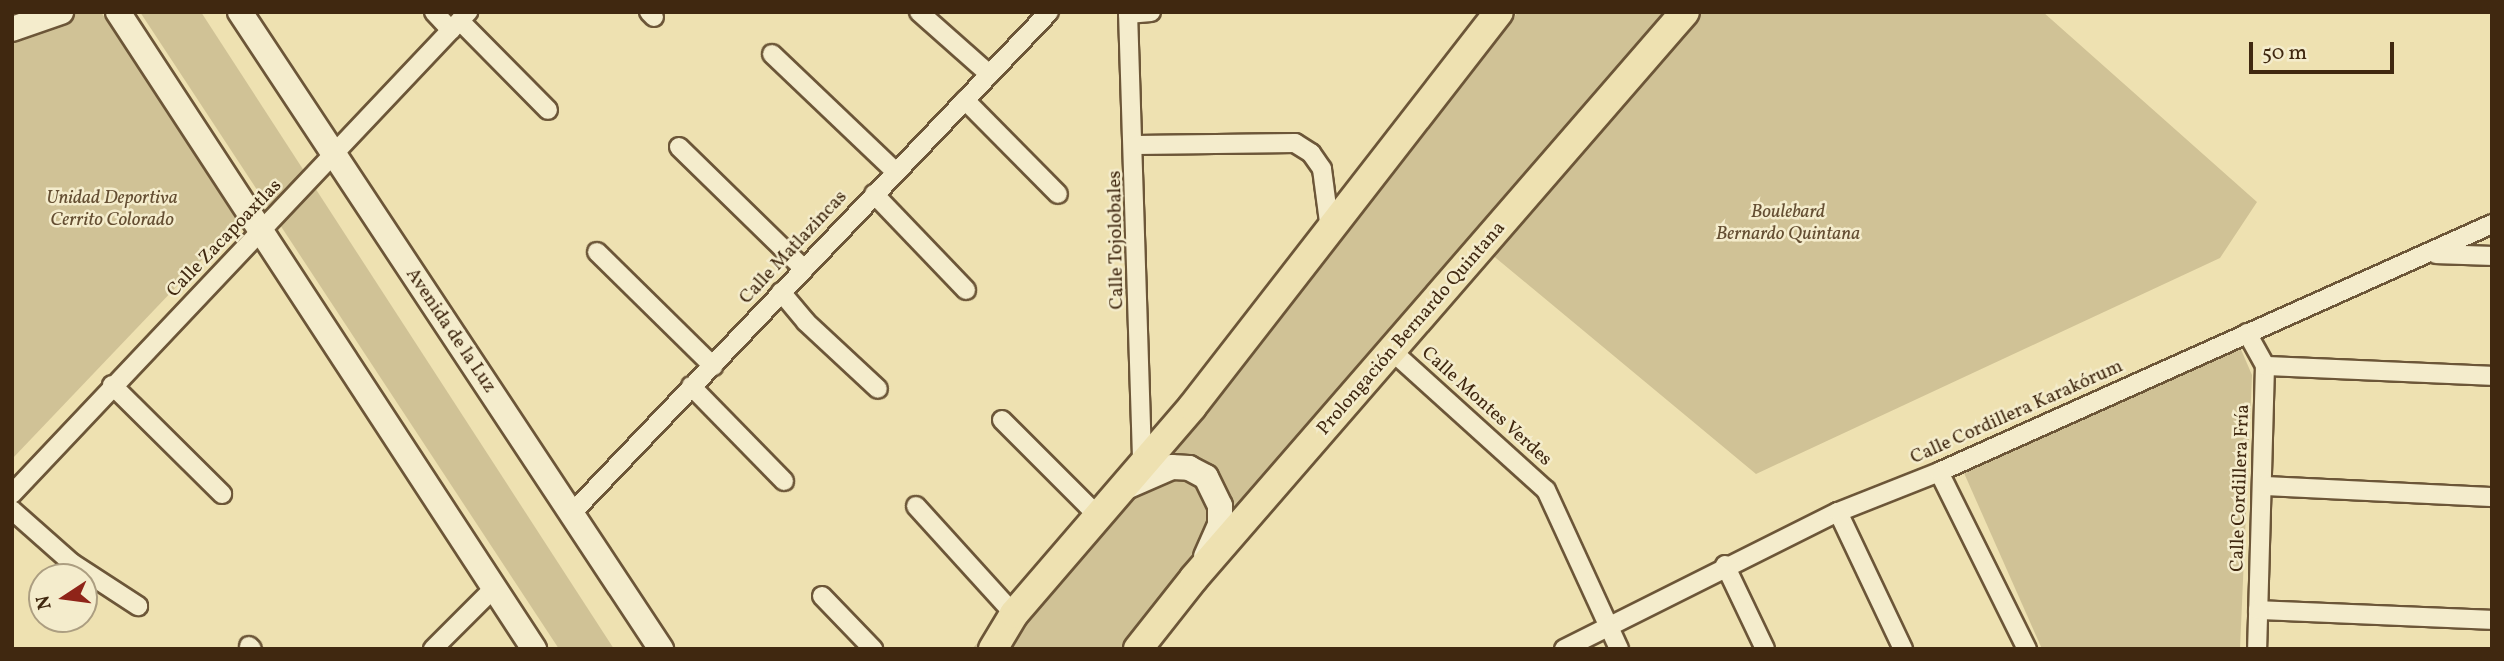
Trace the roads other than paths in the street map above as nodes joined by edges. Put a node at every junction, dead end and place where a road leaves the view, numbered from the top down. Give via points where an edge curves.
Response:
1 (61, 12) edge
2 (118, 12) edge
3 (240, 12) edge
4 (434, 12) edge
5 (919, 12) edge
6 (1049, 12) edge
7 (1151, 12) edge
8 (1499, 12) edge
9 (1685, 12) edge
10 (1128, 13) edge
11 (460, 21) edge
12 (12, 29) edge
13 (772, 54) dead end
14 (989, 75) junction
15 (965, 100) junction
16 (548, 110) dead end
17 (1136, 145) junction
18 (679, 147) dead end
19 (334, 155) junction
20 (895, 171) junction
21 (874, 194) junction
22 (1058, 194) dead end
23 (2492, 224) edge
24 (1330, 230) junction
25 (263, 232) junction
26 (597, 252) dead end
27 (2433, 254) junction
28 (2492, 256) edge
29 (804, 269) junction
30 (966, 290) dead end
31 (781, 292) junction
32 (2247, 333) junction
33 (1392, 351) junction
34 (713, 366) junction
35 (2265, 366) junction
36 (2492, 376) edge
37 (112, 385) junction
38 (691, 386) junction
39 (878, 389) dead end
40 (1002, 420) dead end
41 (1938, 472) junction
42 (1134, 477) junction
43 (784, 481) dead end
44 (2264, 486) junction
45 (12, 494) edge
46 (222, 494) dead end
47 (2492, 497) edge
48 (916, 506) dead end
49 (12, 510) edge
50 (1838, 512) junction
51 (571, 514) junction
52 (1099, 517) junction
53 (1725, 565) junction
54 (1194, 578) junction
55 (495, 587) junction
56 (822, 596) dead end
57 (138, 606) dead end
58 (2258, 610) junction
59 (1014, 614) junction
60 (2492, 620) edge
61 (1607, 625) junction
62 (1139, 648) edge
63 (433, 649) edge
64 (534, 649) edge
65 (660, 649) edge
66 (873, 649) edge
67 (980, 649) edge
68 (993, 649) edge
69 (1564, 649) edge
70 (1619, 649) edge
71 (1765, 649) edge
72 (1903, 649) edge
73 (2027, 649) edge
74 (2257, 649) edge

1 - 12 main road
2 - 25 main road
3 - 19 main road, Avenida de la Luz
4 - 11 street
5 - 14 street
6 - 14 street, Calle Matlazincas
7 - 10 street
8 - 24 main road
9 - 33 main road, Prolongación Bernardo Quintana
10 - 17 street, Calle Tojolobales
11 - 16 street
11 - 19 street, Calle Zacapoaxtlas
13 - 20 street
14 - 15 street, Calle Matlazincas
15 - 20 street, Calle Matlazincas
15 - 22 street
17 - 24 street via 1295,143 1311,153 1322,169
17 - 42 street, Calle Tojolobales
18 - 29 street
19 - 25 street, Calle Zacapoaxtlas
19 - 51 main road, Avenida de la Luz
20 - 21 street, Calle Matlazincas
21 - 29 street, Calle Matlazincas
21 - 30 street
23 - 27 street, Calle Cordillera Karakórum
24 - 42 main road
25 - 37 street, Calle Zacapoaxtlas
25 - 55 main road
26 - 34 street
27 - 28 street
27 - 32 street, Calle Cordillera Karakórum
29 - 31 street, Calle Matlazincas
31 - 34 street, Calle Matlazincas
31 - 39 street via 806,322
32 - 35 street, Calle Cordillera Fría
32 - 41 street, Calle Cordillera Karakórum
33 - 54 main road, Prolongación Bernardo Quintana
33 - 61 street, Calle Montes Verdes via 1546,490
34 - 38 street, Calle Matlazincas
35 - 36 street
35 - 44 street, Calle Cordillera Fría
37 - 45 street, Calle Zacapoaxtlas
37 - 46 street
38 - 43 street
38 - 51 street, Calle Matlazincas
40 - 52 street
41 - 50 street, Calle Cordillera Karakórum
41 - 73 street
42 - 52 main road
42 - 54 main road via 1172,467 1189,468 1206,477 1220,506 1220,525
44 - 47 street
44 - 58 street, Calle Cordillera Fría
48 - 59 street
49 - 57 street via 72,563
50 - 53 street, Calle Cordillera Karakórum
50 - 72 street
51 - 65 main road, Avenida de la Luz
52 - 59 main road
53 - 61 street, Calle Cordillera Karakórum
53 - 71 street
54 - 62 main road, Prolongación Bernardo Quintana
55 - 63 street
55 - 64 main road
56 - 66 street
58 - 60 street
58 - 74 street, Calle Cordillera Fría
59 - 67 main road
59 - 68 main road
61 - 69 street, Calle Cordillera Karakórum
61 - 70 street, Calle Montes Verdes

